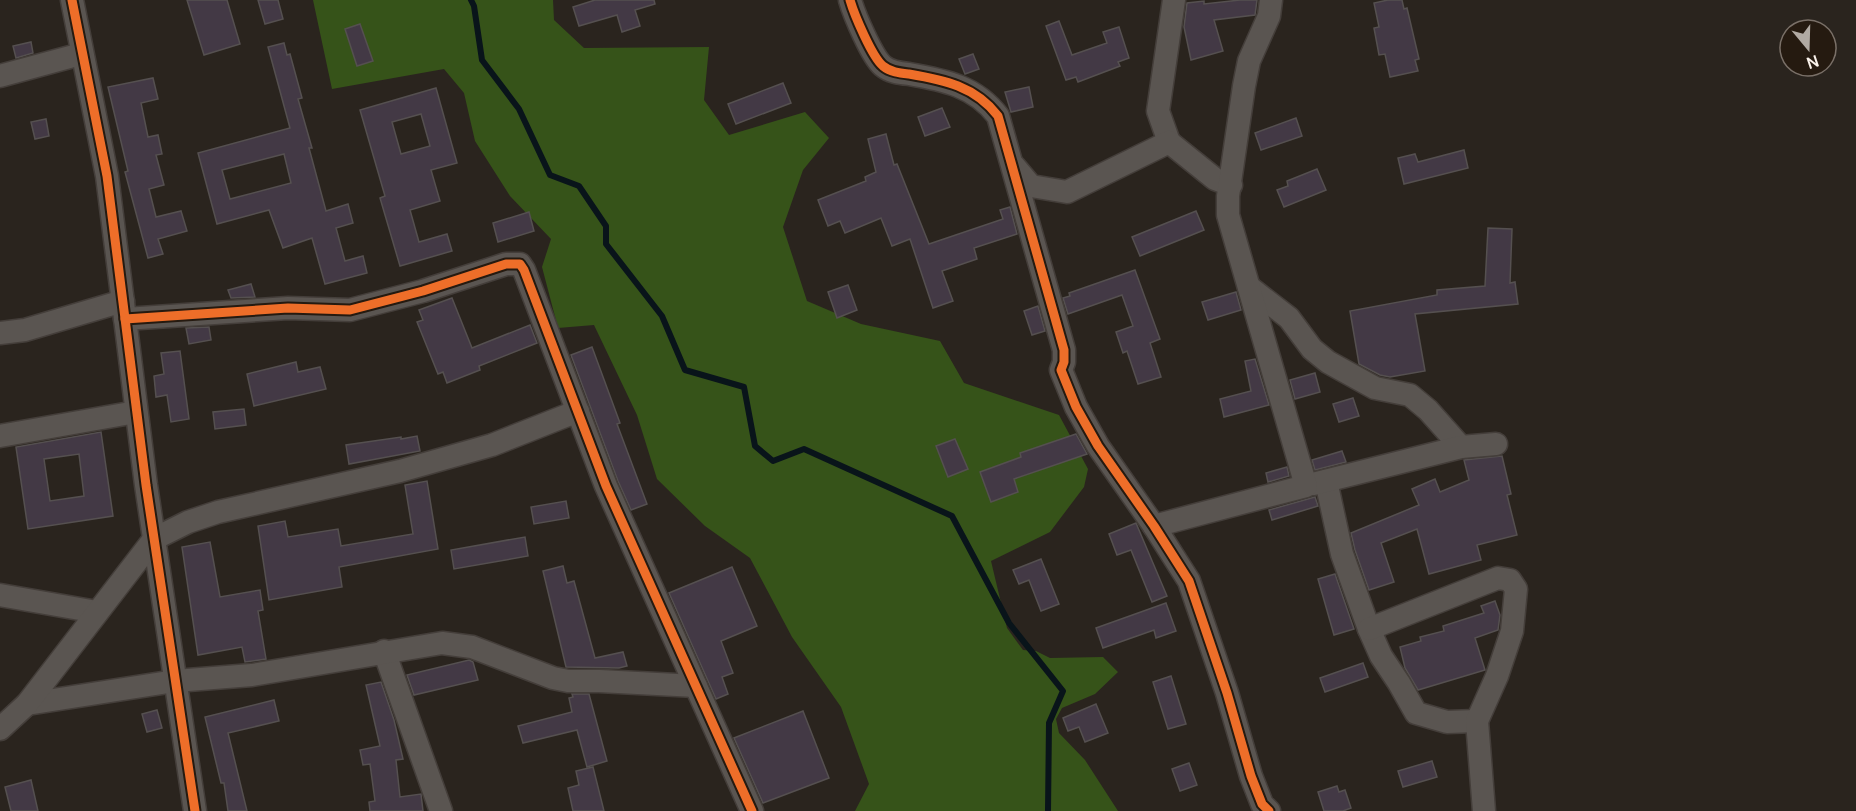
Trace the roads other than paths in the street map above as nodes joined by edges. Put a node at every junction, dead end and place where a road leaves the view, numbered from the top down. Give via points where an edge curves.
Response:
1 (72, 0) edge
2 (850, 0) edge
3 (1174, 0) edge
4 (1271, 0) edge
5 (81, 54) junction
6 (3, 82) edge
7 (1169, 142) junction
8 (1012, 163) junction
9 (1230, 184) junction
10 (1249, 287) junction
11 (124, 310) junction
12 (0, 333) edge
13 (578, 411) junction
14 (136, 412) junction
15 (0, 436) edge
16 (1496, 444) dead end
17 (1461, 447) junction
18 (1316, 483) junction
19 (1154, 526) junction
20 (154, 539) junction
21 (0, 595) edge
22 (98, 612) junction
23 (1369, 629) junction
24 (384, 651) junction
25 (175, 681) junction
26 (696, 686) junction
27 (27, 704) junction
28 (1478, 721) junction
29 (0, 729) edge
30 (195, 811) edge
31 (441, 811) edge
32 (752, 811) edge
33 (1269, 811) edge
34 (1484, 811) edge

1 - 5 street
2 - 8 street via 883,67 966,87 991,106 998,116
3 - 7 street via 1158,111
4 - 9 street via 1269,15 1249,61
5 - 6 street
5 - 11 street via 106,176
7 - 8 street via 1067,192 1031,186
7 - 9 street via 1215,179
8 - 19 street via 1064,350 1060,370 1098,446
9 - 10 street via 1228,215
10 - 17 street via 1289,318 1328,362 1375,388 1410,395
10 - 18 street
11 - 12 street
11 - 13 street via 350,310 506,264 520,264
11 - 14 street
13 - 20 street via 492,445 400,471 218,512
13 - 26 street via 606,486
14 - 15 street
14 - 20 street
16 - 17 street
17 - 18 street
18 - 19 street
18 - 23 street
19 - 33 street via 1188,581 1251,776 1262,804
20 - 22 street
20 - 25 street
21 - 22 street
22 - 27 street
23 - 28 street via 1416,713 1447,722
23 - 28 street via 1498,578 1510,580 1516,589 1512,631
24 - 25 street via 252,675
24 - 26 street via 442,643 472,647 568,681
24 - 31 street
25 - 27 street
25 - 30 street
26 - 32 street
27 - 29 street
28 - 34 street

